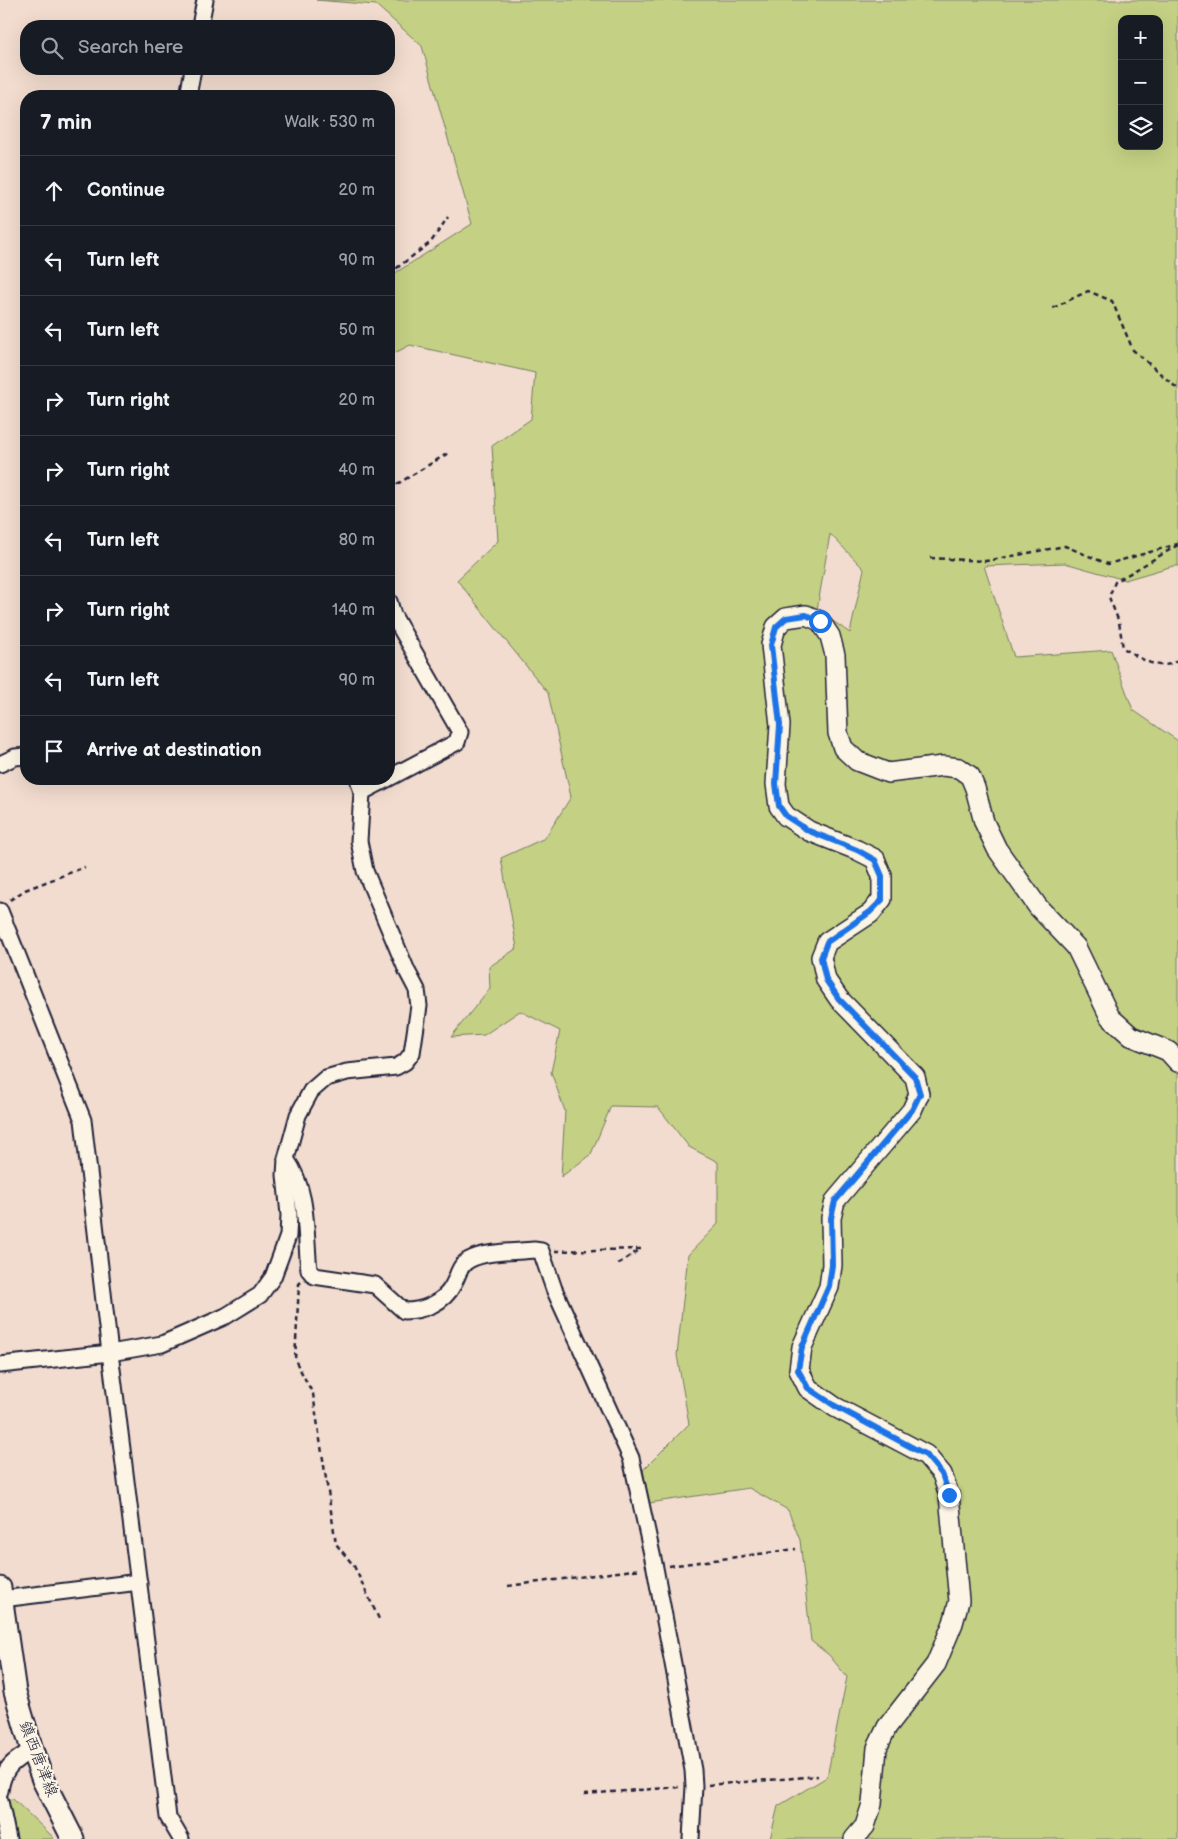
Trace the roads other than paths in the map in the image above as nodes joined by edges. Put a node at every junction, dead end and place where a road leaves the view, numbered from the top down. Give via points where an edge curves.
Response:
1 (205, 0) edge
2 (201, 20) edge
3 (192, 75) edge
4 (189, 90) edge
5 (395, 618) edge
6 (20, 757) edge
7 (0, 764) edge
8 (395, 774) edge
9 (360, 785) edge
10 (4, 906) edge
11 (1178, 1062) edge
12 (286, 1159) junction
13 (110, 1353) junction
14 (0, 1365) edge
15 (139, 1582) junction
16 (5, 1593) edge
17 (32, 1750) junction
18 (0, 1791) edge
19 (0, 1801) edge
20 (8, 1839) edge
21 (73, 1839) edge
22 (181, 1839) edge
23 (691, 1839) edge
24 (854, 1839) edge

1 - 2 street
3 - 4 street
5 - 8 street via 460,732 457,742
6 - 7 street
9 - 12 street via 359,841 364,871 417,990 419,1006 412,1053 396,1067 347,1072 326,1078 311,1091 298,1115
10 - 13 street via 83,1120
11 - 24 street via 1168,1051 1131,1036 1110,1017 1076,947 1038,907 997,849 984,822 970,776 959,768 943,766 888,773 857,762 843,748 838,733 835,656 830,636 820,621 806,615 786,618 776,627 771,645 780,725 776,784 779,806 786,816 809,831 875,860 882,876 882,900 827,942 821,958 826,980 839,999 915,1077 920,1094 912,1110 835,1201 831,1218 829,1286 802,1347 798,1370 808,1388 926,1455 942,1474 949,1495 959,1601 936,1664 887,1727 877,1748 872,1804 865,1826
12 - 13 street via 290,1215 288,1236 273,1277 260,1295 226,1316 162,1344
12 - 23 street via 303,1196 309,1270 314,1276 375,1285 404,1311 417,1311 438,1303 452,1288 460,1268 468,1260 541,1251 554,1289 630,1458 655,1568 693,1770
13 - 14 street
13 - 15 street
15 - 16 street
15 - 22 street via 168,1817
16 - 17 main road, 鎮西唐津線 via 15,1692
17 - 18 street via 15,1760 2,1776
17 - 21 main road, 鎮西唐津線 via 43,1780
19 - 20 street

